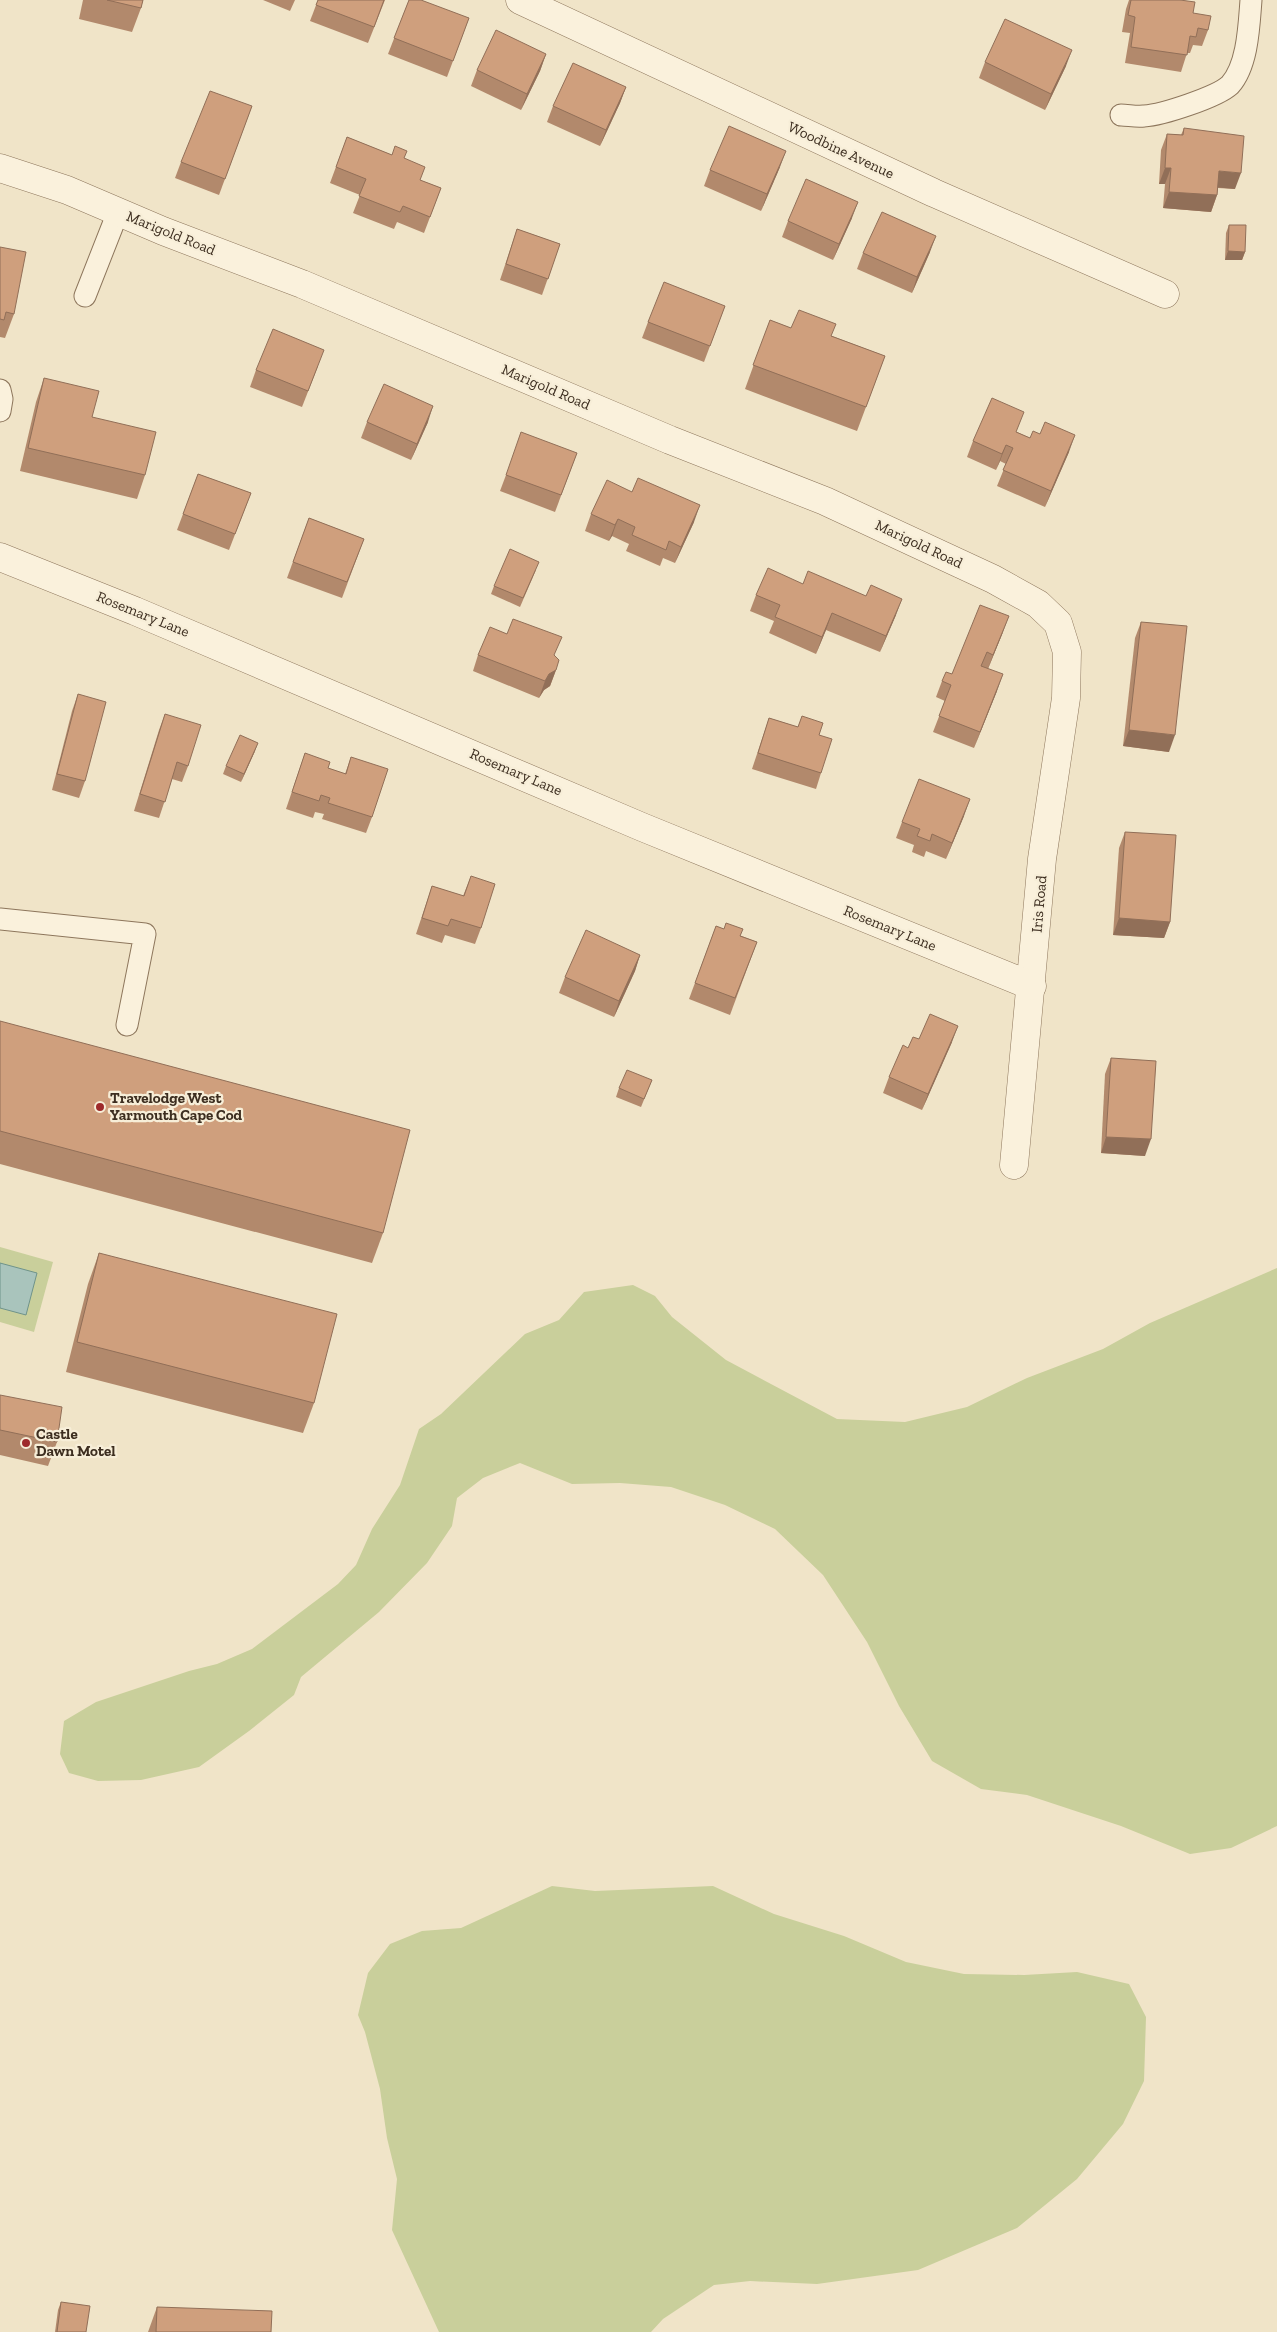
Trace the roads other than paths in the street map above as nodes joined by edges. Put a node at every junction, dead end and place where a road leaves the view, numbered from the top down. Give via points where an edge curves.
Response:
1 (520, 0) edge
2 (1251, 0) edge
3 (1120, 115) dead end
4 (0, 168) edge
5 (118, 212) junction
6 (1165, 294) dead end
7 (85, 296) dead end
8 (0, 390) edge
9 (0, 410) edge
10 (0, 557) edge
11 (1064, 644) joint
12 (0, 919) edge
13 (1032, 986) junction
14 (127, 1025) dead end
15 (1014, 1165) dead end

1 - 6 street, Woodbine Avenue via 934,193
2 - 3 lane via 1249,38 1230,85 1199,102 1144,116
4 - 5 street, Marigold Road via 67,190
5 - 7 lane
5 - 11 street, Marigold Road via 302,284 670,440 834,505 1038,604 1058,623
8 - 9 lane
10 - 13 street, Rosemary Lane via 136,611 642,827
11 - 13 street, Iris Road via 1066,698 1042,859
12 - 14 lane via 145,934
13 - 15 street, Iris Road

